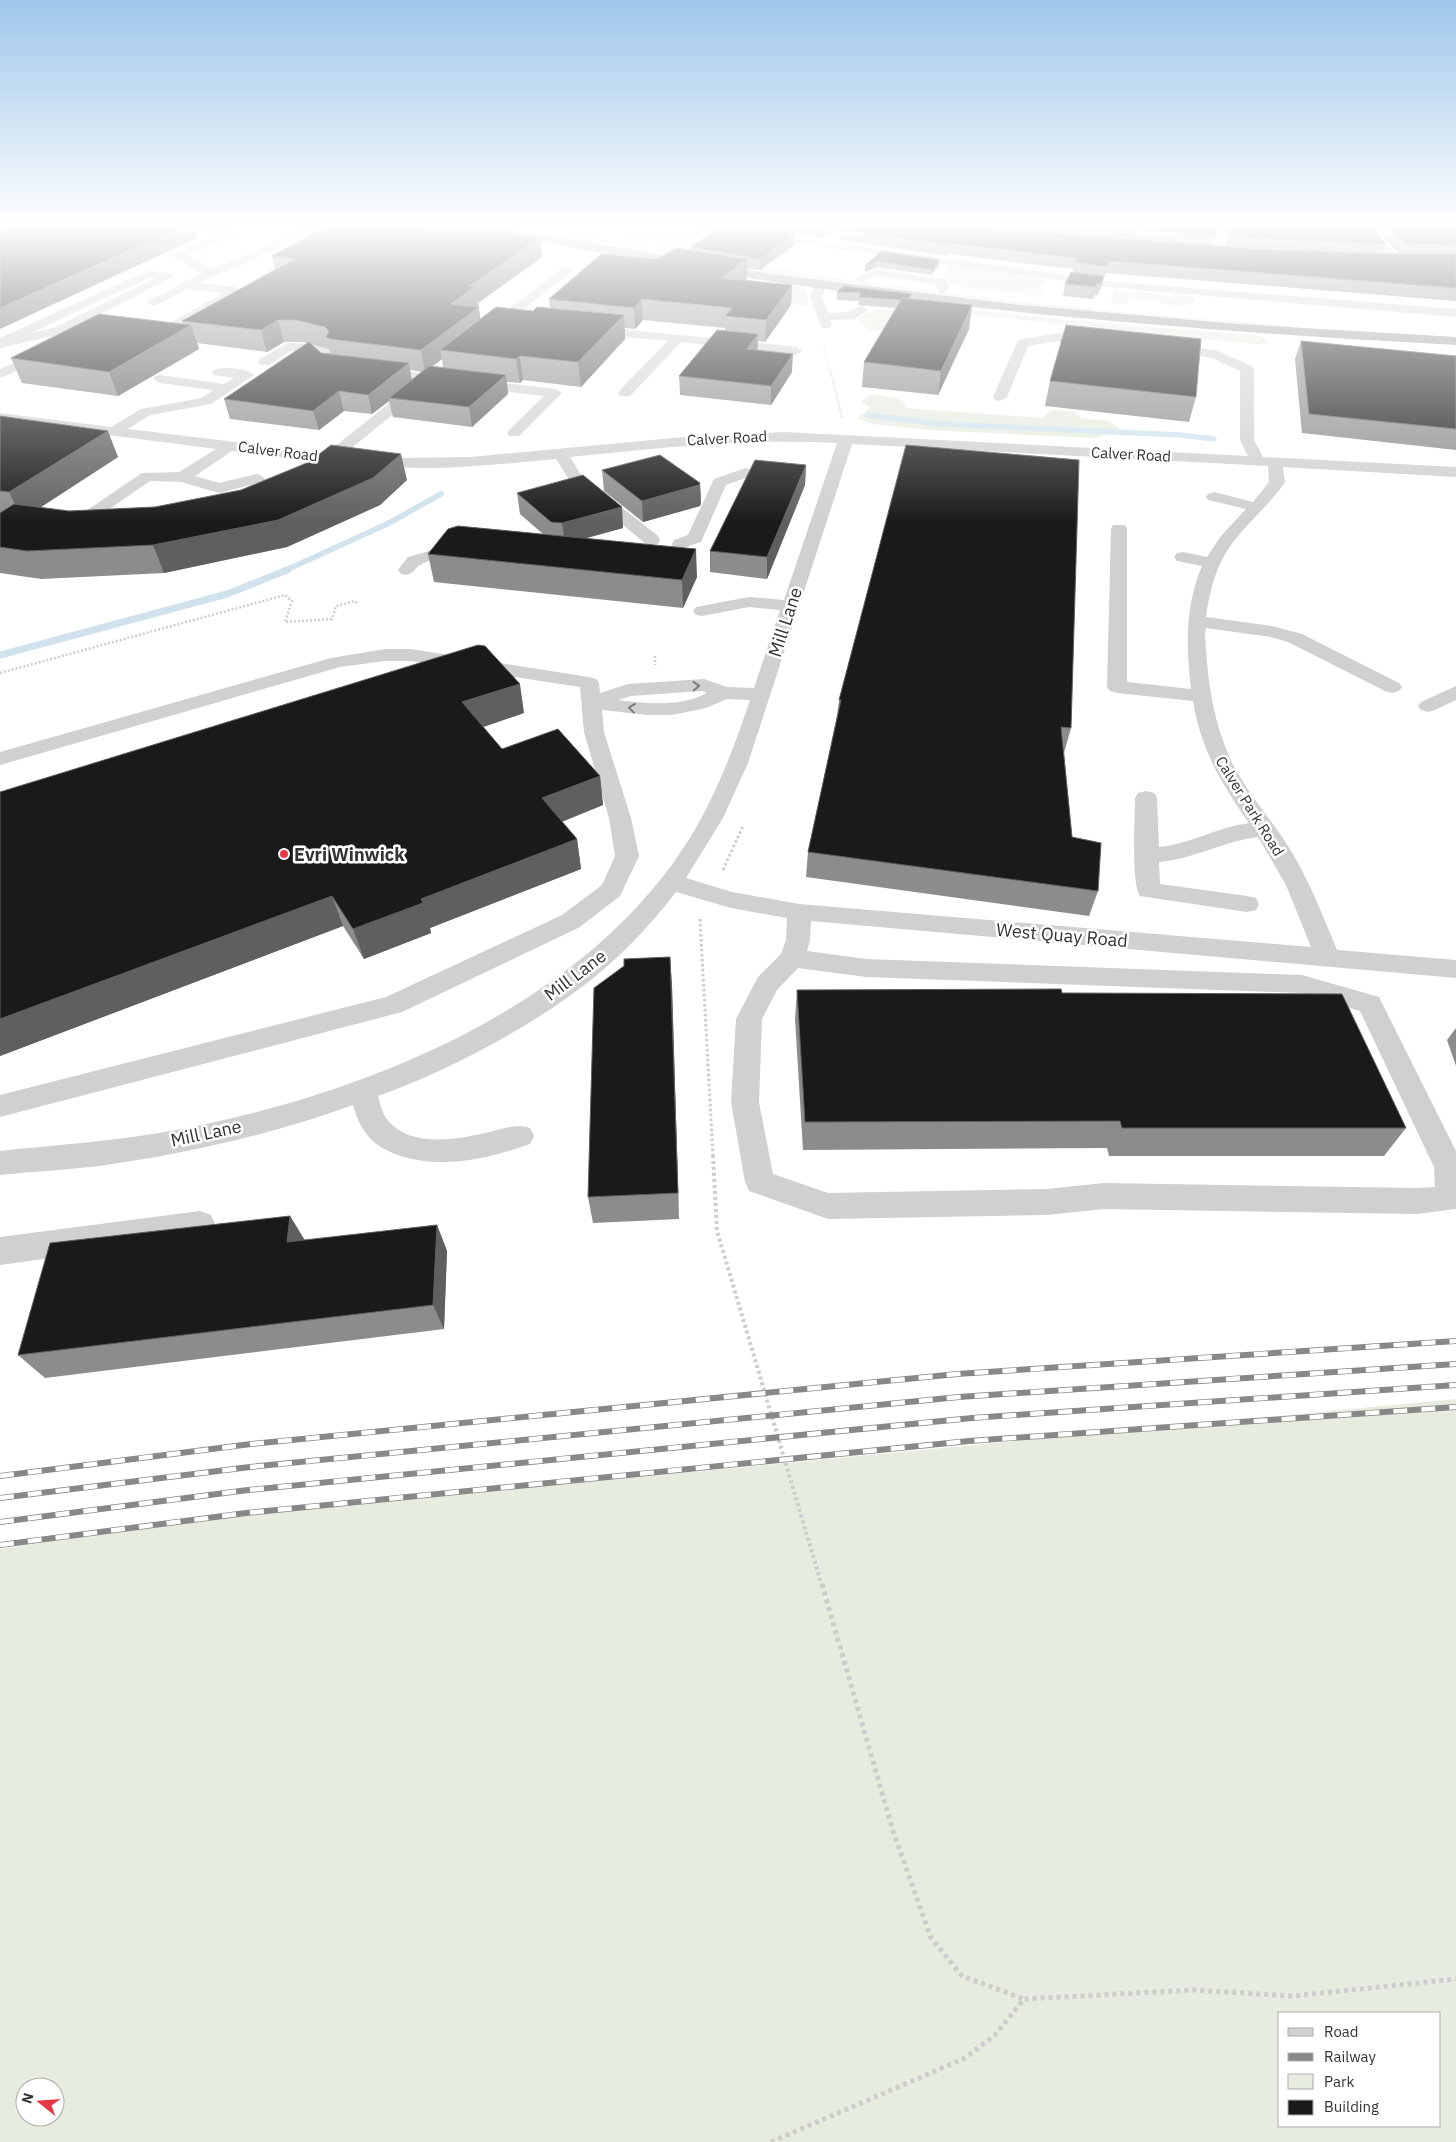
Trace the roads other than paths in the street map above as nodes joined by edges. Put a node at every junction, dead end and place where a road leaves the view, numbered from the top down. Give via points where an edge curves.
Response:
1 (44, 323) edge
2 (73, 323) edge
3 (179, 323) edge
4 (498, 323) edge
5 (1175, 323) edge
6 (1300, 323) edge
7 (168, 329) edge
8 (578, 329) edge
9 (1456, 332) edge
10 (479, 338) edge
11 (677, 339) junction
12 (1456, 341) edge
13 (1116, 343) edge
14 (0, 344) edge
15 (62, 346) edge
16 (1146, 346) edge
17 (796, 350) dead end
18 (265, 362) dead end
19 (444, 367) edge
20 (219, 372) dead end
21 (0, 374) edge
22 (430, 378) junction
23 (160, 379) dead end
24 (227, 388) junction
25 (625, 393) dead end
26 (1000, 397) dead end
27 (3, 420) edge
28 (114, 431) junction
29 (845, 431) junction
30 (514, 432) dead end
31 (229, 446) junction
32 (560, 454) junction
33 (331, 457) junction
34 (1266, 461) junction
35 (1456, 472) edge
36 (746, 473) edge
37 (182, 477) junction
38 (257, 479) dead end
39 (1214, 497) dead end
40 (1256, 507) junction
41 (86, 518) edge
42 (1119, 530) dead end
43 (476, 542) edge
44 (1183, 557) dead end
45 (1212, 563) junction
46 (407, 570) dead end
47 (790, 606) junction
48 (702, 611) dead end
49 (1197, 620) junction
50 (1392, 687) dead end
51 (1456, 692) edge
52 (761, 694) junction
53 (1202, 696) junction
54 (592, 703) junction
55 (1428, 706) dead end
56 (0, 759) edge
57 (1146, 798) dead end
58 (1264, 829) junction
59 (1147, 856) junction
60 (670, 882) junction
61 (1247, 904) dead end
62 (799, 912) junction
63 (792, 958) junction
64 (1328, 959) junction
65 (1362, 962) junction
66 (1456, 969) edge
67 (1370, 1004) junction
68 (362, 1092) junction
69 (0, 1106) edge
70 (520, 1136) dead end
71 (0, 1163) edge
72 (200, 1224) edge
73 (0, 1251) edge

1 - 14 street
2 - 14 street via 56,331
3 - 7 street
4 - 10 street
5 - 12 highway
6 - 9 highway
8 - 11 street
11 - 17 street
11 - 25 street
13 - 26 street via 1057,337 1023,343
15 - 21 street
16 - 34 street via 1216,354 1246,369 1247,440
18 - 22 street via 288,347 304,348 327,353 322,361 331,367
19 - 22 street
20 - 24 street via 247,375
22 - 30 street via 555,393
22 - 33 street
23 - 24 street
24 - 28 street via 206,401 146,412
27 - 28 street, Calver Road
28 - 31 street, Calver Road
29 - 32 street, Calver Road via 724,437
29 - 34 street, Calver Road
29 - 47 street, Mill Lane
31 - 33 street, Calver Road
31 - 37 street
32 - 33 street, Calver Road via 426,463
32 - 36 street via 575,478 652,548 668,539 677,550 695,538 720,482
34 - 35 street, Calver Road
34 - 40 street, Calver Park Road via 1277,471 1277,482
37 - 38 street via 219,488
37 - 41 street via 147,476
39 - 40 street
40 - 45 street, Calver Park Road via 1220,548
42 - 53 street via 1117,687
43 - 46 street via 414,561
44 - 45 street
45 - 49 street, Calver Park Road via 1201,594
47 - 48 street via 739,603
47 - 52 street, Mill Lane
49 - 50 street via 1296,638
49 - 53 street, Calver Park Road
51 - 55 street
52 - 54 street via 724,693 696,705 645,710
52 - 60 street, Mill Lane via 726,790 698,843
53 - 58 street, Calver Park Road via 1212,744
54 - 56 street via 588,683 580,675 411,655 376,657 338,662
54 - 69 street via 594,732 620,818 627,856 612,890 571,921 393,1005
57 - 59 street
58 - 59 street via 1236,832 1175,853
58 - 64 street, Calver Park Road via 1286,862
59 - 61 street via 1148,890
60 - 62 street, West Quay Road via 731,900
60 - 68 street, Mill Lane via 628,934 569,984 493,1031 424,1066
62 - 63 street via 798,940
62 - 64 street, West Quay Road
63 - 67 street via 866,968 1302,984
63 - 67 street via 767,984 749,1019 745,1102 760,1182 828,1206 1047,1202 1104,1196 1417,1201 1450,1198 1449,1167
64 - 65 street, West Quay Road
65 - 66 street, West Quay Road
65 - 67 street via 1371,992
68 - 70 street via 369,1112 382,1132 408,1147 435,1152 469,1150
68 - 71 street, Mill Lane via 282,1117 190,1138 106,1152
72 - 73 street

